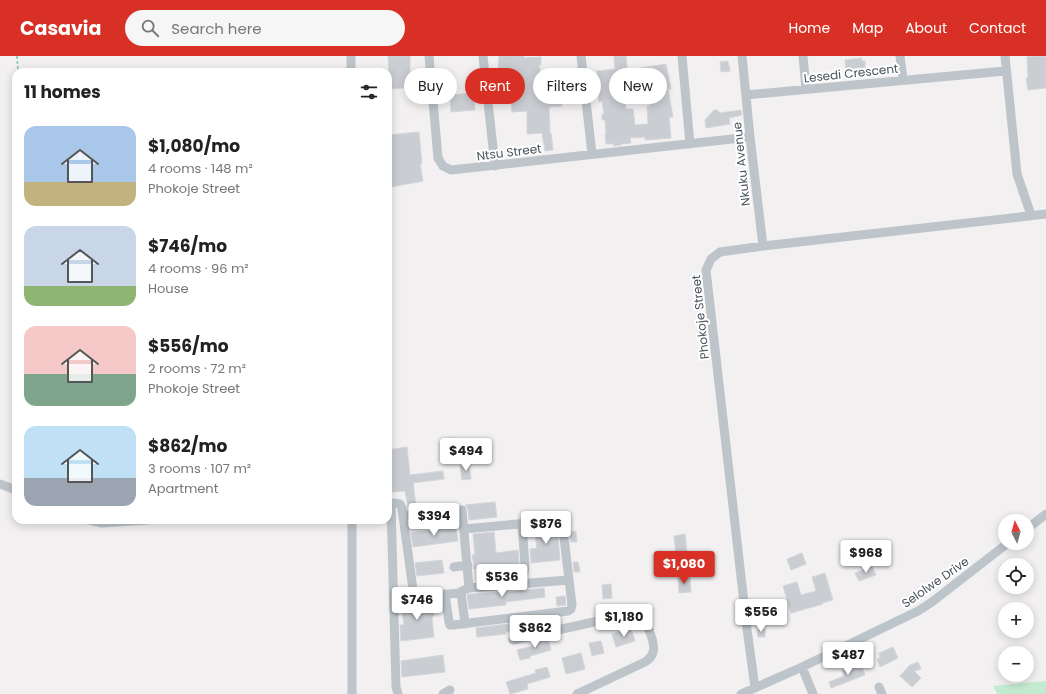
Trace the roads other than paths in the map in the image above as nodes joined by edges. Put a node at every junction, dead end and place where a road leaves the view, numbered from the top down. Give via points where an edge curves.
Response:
1 (351, 56) edge
2 (429, 56) edge
3 (483, 56) edge
4 (581, 56) edge
5 (682, 56) edge
6 (742, 56) edge
7 (803, 56) edge
8 (900, 56) edge
9 (1005, 56) edge
10 (351, 68) edge
11 (1005, 71) junction
12 (903, 80) junction
13 (806, 89) junction
14 (746, 95) junction
15 (750, 137) junction
16 (690, 144) junction
17 (592, 154) junction
18 (495, 166) junction
19 (1046, 214) edge
20 (1031, 215) junction
21 (763, 246) junction
22 (0, 484) edge
23 (12, 488) edge
24 (392, 504) edge
25 (1046, 514) edge
26 (403, 516) junction
27 (1034, 523) edge
28 (352, 524) edge
29 (392, 524) edge
30 (522, 524) junction
31 (464, 529) junction
32 (408, 550) junction
33 (999, 550) edge
34 (393, 552) junction
35 (468, 565) junction
36 (454, 567) dead end
37 (569, 580) junction
38 (508, 586) junction
39 (465, 590) junction
40 (445, 594) junction
41 (414, 597) junction
42 (394, 599) junction
43 (465, 624) junction
44 (513, 640) dead end
45 (802, 667) junction
46 (755, 688) junction
47 (352, 694) edge
48 (398, 694) edge
49 (577, 694) edge
50 (741, 694) edge
51 (814, 694) edge

1 - 10 street
2 - 18 street, Ntsu Street via 438,158 443,166 451,170
3 - 18 street
4 - 17 street
5 - 16 street
6 - 14 street, Nkuku Avenue
7 - 13 street
8 - 12 street
9 - 11 street
11 - 12 street, Lesedi Crescent
11 - 20 street via 1017,174
12 - 13 street, Lesedi Crescent
13 - 14 street, Lesedi Crescent
14 - 15 street, Nkuku Avenue
15 - 16 street, Ntsu Street
15 - 21 street, Nkuku Avenue
16 - 17 street, Ntsu Street
17 - 18 street, Ntsu Street
19 - 20 street, Phokoje Street
20 - 21 street, Phokoje Street
21 - 46 street, Phokoje Street via 720,252 711,259 706,270
22 - 23 street
24 - 26 street via 400,504
25 - 27 street
26 - 31 street via 462,510
26 - 32 street
28 - 47 street
29 - 34 street
30 - 31 street
30 - 37 street via 562,521
30 - 38 street via 524,572
31 - 35 street
32 - 34 street
32 - 41 street
33 - 45 street, Selolwe Drive via 918,611
34 - 42 street
35 - 36 street
35 - 39 street
37 - 38 street
37 - 43 street via 572,605 568,611
38 - 39 street
39 - 40 street
39 - 43 street
40 - 41 street
40 - 43 street via 450,625
41 - 42 street
42 - 48 street
44 - 49 street via 634,613 640,614 654,646 651,657 646,662
45 - 46 street, Selolwe Drive
45 - 51 street
46 - 50 street, Selolwe Drive

